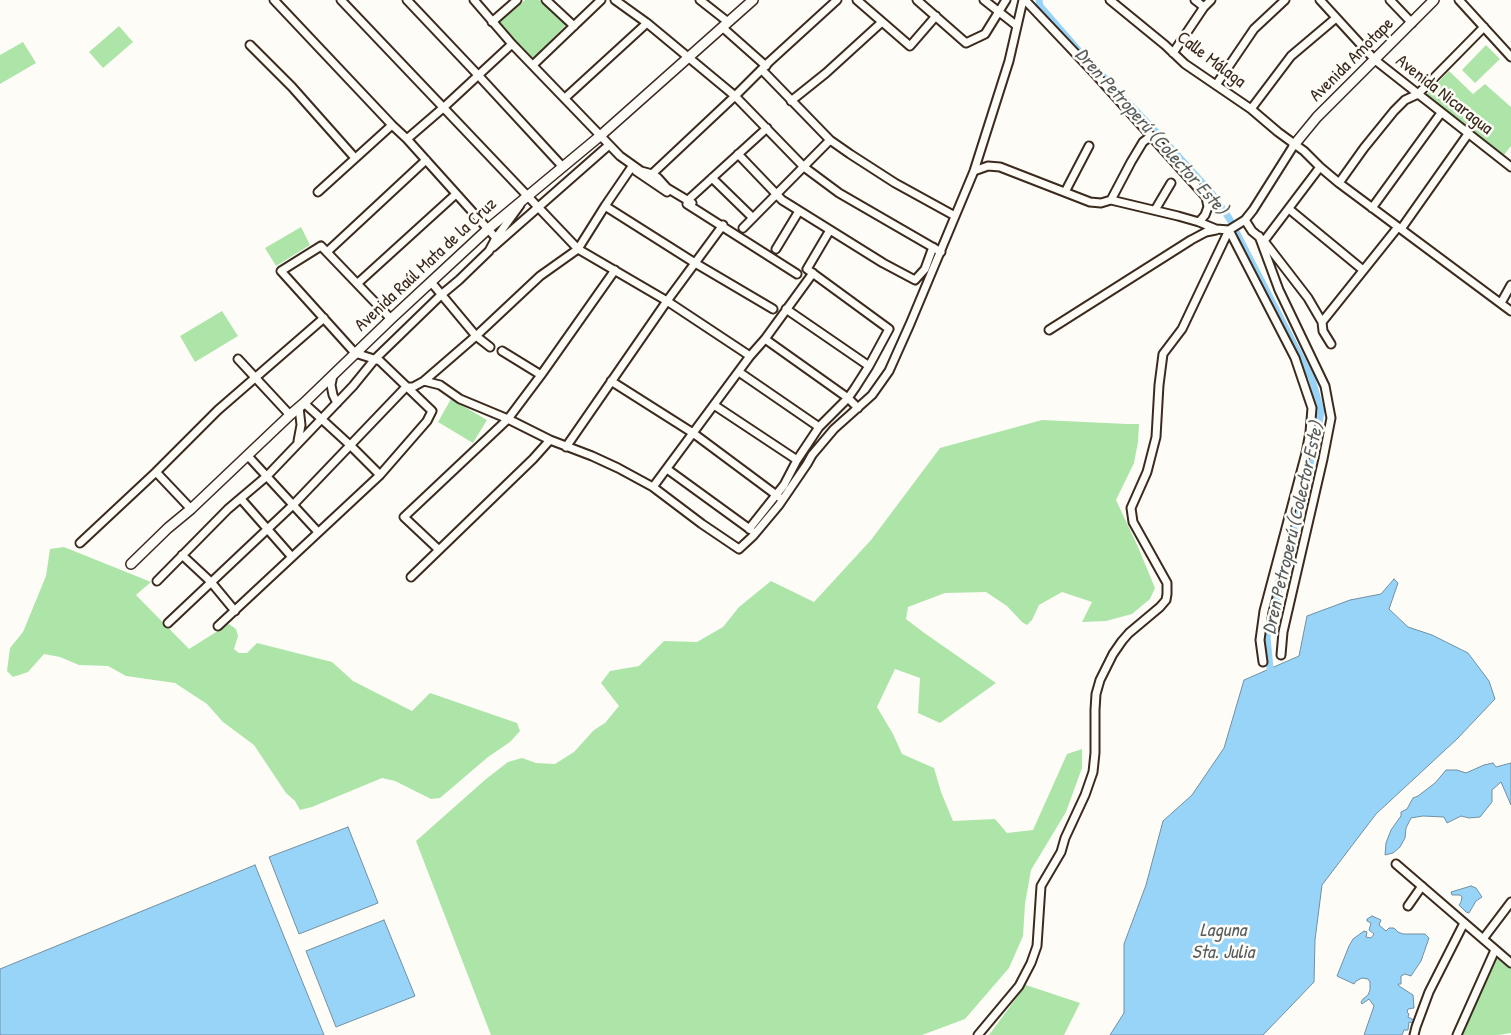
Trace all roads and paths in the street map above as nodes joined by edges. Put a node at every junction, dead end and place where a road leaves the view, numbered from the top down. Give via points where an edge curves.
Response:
1 (274, 0) edge
2 (341, 0) edge
3 (407, 0) edge
4 (474, 0) edge
5 (517, 0) edge
6 (546, 0) edge
7 (601, 0) edge
8 (615, 0) edge
9 (700, 0) edge
10 (753, 0) edge
11 (837, 0) edge
12 (857, 0) edge
13 (917, 0) edge
14 (984, 0) edge
15 (1006, 0) edge
16 (1024, 0) edge
17 (1110, 0) edge
18 (1195, 0) edge
19 (1211, 0) edge
20 (1285, 0) edge
21 (1320, 0) edge
22 (1390, 0) edge
23 (1434, 0) edge
24 (1459, 0) edge
25 (1204, 7) junction
26 (998, 12) junction
27 (936, 16) junction
28 (1336, 18) junction
29 (492, 22) junction
30 (882, 22) junction
31 (647, 23) junction
32 (1412, 23) junction
33 (725, 25) junction
34 (574, 26) junction
35 (1017, 26) junction
36 (1484, 27) junction
37 (512, 44) junction
38 (250, 45) dead end
39 (1174, 53) junction
40 (689, 57) junction
41 (1511, 57) edge
42 (1375, 60) junction
43 (532, 65) junction
44 (764, 68) junction
45 (478, 75) junction
46 (1216, 85) junction
47 (1418, 94) junction
48 (736, 96) junction
49 (565, 98) junction
50 (791, 100) junction
51 (443, 108) junction
52 (1251, 109) junction
53 (1441, 113) junction
54 (392, 125) junction
55 (767, 128) junction
56 (1468, 134) junction
57 (600, 136) junction
58 (1151, 136) junction
59 (407, 139) junction
60 (830, 140) junction
61 (1294, 144) junction
62 (609, 145) junction
63 (1089, 146) dead end
64 (738, 154) junction
65 (620, 156) junction
66 (1511, 156) edge
67 (979, 157) junction
68 (355, 158) junction
69 (426, 160) junction
70 (1509, 165) edge
71 (562, 166) junction
72 (804, 166) junction
73 (1000, 167) junction
74 (1320, 167) junction
75 (631, 168) junction
76 (974, 171) junction
77 (652, 174) junction
78 (712, 178) junction
79 (1170, 182) dead end
80 (1339, 183) junction
81 (318, 192) dead end
82 (1065, 192) junction
83 (456, 194) junction
84 (527, 195) junction
85 (776, 195) junction
86 (1112, 200) junction
87 (605, 206) junction
88 (538, 207) junction
89 (1372, 208) junction
90 (1289, 209) junction
91 (1155, 210) junction
92 (799, 211) junction
93 (955, 216) junction
94 (753, 218) junction
95 (1245, 220) junction
96 (1198, 222) junction
97 (723, 226) junction
98 (743, 228) dead end
99 (1399, 228) junction
100 (488, 229) junction
101 (830, 230) junction
102 (1216, 230) junction
103 (1229, 230) junction
104 (496, 238) junction
105 (1262, 239) junction
106 (1191, 240) junction
107 (933, 248) junction
108 (578, 249) junction
109 (776, 249) dead end
110 (489, 251) junction
111 (327, 252) junction
112 (940, 252) junction
113 (695, 263) junction
114 (615, 270) junction
115 (1363, 270) junction
116 (812, 273) junction
117 (797, 274) dead end
118 (431, 282) junction
119 (358, 283) junction
120 (1511, 285) edge
121 (441, 295) junction
122 (667, 301) junction
123 (1501, 303) junction
124 (773, 309) dead end
125 (786, 310) junction
126 (1511, 311) edge
127 (324, 318) junction
128 (391, 319) junction
129 (1322, 322) junction
130 (1049, 330) dead end
131 (476, 336) junction
132 (765, 340) junction
133 (1331, 344) dead end
134 (490, 346) dead end
135 (502, 351) dead end
136 (355, 353) junction
137 (750, 356) junction
138 (238, 359) dead end
139 (375, 359) junction
140 (869, 366) junction
141 (739, 372) junction
142 (333, 375) junction
143 (541, 375) junction
144 (256, 378) junction
145 (424, 381) junction
146 (611, 381) junction
147 (406, 387) junction
148 (848, 398) junction
149 (336, 403) junction
150 (302, 405) junction
151 (714, 405) junction
152 (858, 408) junction
153 (290, 415) junction
154 (321, 419) junction
155 (508, 419) junction
156 (819, 427) junction
157 (693, 434) junction
158 (550, 440) junction
159 (297, 444) junction
160 (351, 446) junction
161 (566, 446) junction
162 (248, 456) junction
163 (797, 460) junction
164 (667, 469) junction
165 (156, 472) junction
166 (380, 475) junction
167 (267, 476) junction
168 (653, 487) junction
169 (780, 497) junction
170 (241, 499) junction
171 (293, 505) junction
172 (191, 510) junction
173 (267, 529) junction
174 (752, 531) junction
175 (318, 532) junction
176 (80, 543) dead end
177 (438, 550) junction
178 (182, 555) junction
179 (292, 557) junction
180 (131, 564) dead end
181 (411, 577) dead end
182 (156, 581) dead end
183 (211, 582) junction
184 (235, 611) junction
185 (168, 624) dead end
186 (218, 626) dead end
187 (1282, 655) dead end
188 (1263, 662) dead end
189 (1396, 864) dead end
190 (1422, 886) junction
191 (1511, 902) edge
192 (1408, 906) dead end
193 (1504, 910) junction
194 (1511, 915) edge
195 (1464, 923) junction
196 (1483, 939) junction
197 (1495, 950) junction
198 (1511, 963) edge
199 (978, 1035) edge
200 (1414, 1035) edge
201 (1456, 1035) edge

1 - 54 street
2 - 51 street
3 - 45 street
4 - 29 street
5 - 29 street
6 - 34 street
7 - 34 street
8 - 31 street
9 - 33 street
10 - 33 street, Avenida Raúl Mata de la Cruz
11 - 44 street
12 - 30 street
13 - 27 street
14 - 26 street
15 - 26 street
16 - 35 street
16 - 58 street
17 - 39 street, Calle Málaga
18 - 25 street
19 - 25 street
20 - 46 street via 1254,29
21 - 28 street, Avenida Nicaragua
22 - 32 street
23 - 32 street, Avenida Amotape
24 - 36 street
25 - 39 street
26 - 27 street via 984,34 966,43
26 - 35 street
27 - 30 street via 910,46
28 - 42 street, Avenida Nicaragua
28 - 52 street via 1291,56
29 - 37 street
30 - 50 street
31 - 40 street
31 - 49 street
32 - 42 street, Avenida Amotape
33 - 40 street, Avenida Raúl Mata de la Cruz
33 - 44 street
34 - 43 street
35 - 67 street
36 - 41 street
36 - 47 street
37 - 43 street
37 - 45 street
38 - 68 street
39 - 46 street, Calle Málaga
40 - 48 street
40 - 57 street, Avenida Raúl Mata de la Cruz
42 - 47 street, Avenida Nicaragua
42 - 61 street, Avenida Amotape
43 - 49 street
44 - 48 street
44 - 50 street
45 - 51 street
45 - 71 street
46 - 52 street, Calle Málaga
47 - 53 street, Avenida Nicaragua
47 - 80 street via 1405,100 1394,111
48 - 55 street
48 - 77 street
49 - 57 street
50 - 60 street
51 - 59 street
51 - 84 street
52 - 61 street, Calle Málaga
53 - 56 street, Avenida Nicaragua
53 - 89 street
54 - 59 street
54 - 68 street
55 - 64 street
55 - 72 street
56 - 70 street, Avenida Nicaragua
56 - 99 street
57 - 62 street
57 - 71 street, Avenida Raúl Mata de la Cruz
58 - 86 street via 1130,162
58 - 96 street via 1206,197 1208,207
59 - 69 street
60 - 72 street
60 - 93 street
61 - 74 street, Calle Málaga
61 - 95 street
62 - 65 street
62 - 88 street
63 - 82 street
64 - 78 street
64 - 85 street
65 - 75 street
65 - 77 street
66 - 70 street
67 - 73 street
67 - 76 street
68 - 81 street
69 - 83 street
69 - 111 street
71 - 84 street, Avenida Raúl Mata de la Cruz
72 - 85 street
72 - 107 street via 839,193
73 - 76 street via 988,166
73 - 82 street
74 - 80 street, Calle Málaga
74 - 90 street
75 - 87 street
75 - 97 street
76 - 93 street
77 - 78 street via 667,188 690,201
78 - 94 street
79 - 91 street
80 - 89 street, Calle Málaga
82 - 86 street via 1090,202
83 - 100 street
83 - 119 street
84 - 88 street
84 - 100 street, Avenida Raúl Mata de la Cruz
84 - 104 street
85 - 92 street
85 - 94 street
86 - 91 street
87 - 108 street
87 - 113 street
88 - 108 street
88 - 110 street
89 - 99 street, Calle Málaga
90 - 105 street
90 - 115 street
91 - 96 street
92 - 101 street
92 - 109 street
93 - 112 street
94 - 98 street
95 - 103 street
95 - 105 street
96 - 102 street
96 - 106 street via 1198,230
97 - 113 street
97 - 117 street
99 - 115 street
99 - 123 street, Calle Málaga
100 - 104 street
100 - 118 street, Avenida Raúl Mata de la Cruz
101 - 107 street via 915,280 925,268
101 - 116 street via 807,269
102 - 103 street
102 - 106 street
103 - 188 street via 1295,358 1312,408 1306,453 1264,611 1260,640
103 - 199 street via 1182,329 1163,354 1156,438 1147,472 1131,508 1133,522 1167,583 1166,600 1122,641 1100,680 1096,694 1093,772 1061,852 1041,886 1037,946 1031,964 1019,986
104 - 110 street
105 - 129 street via 1308,298
105 - 187 street via 1279,290 1325,386 1331,418 1283,632
106 - 130 street
107 - 112 street
108 - 114 street
108 - 131 street via 540,276
110 - 121 street
111 - 119 street
111 - 127 street via 321,246 281,271
112 - 152 street via 889,371
113 - 122 street
113 - 124 street
114 - 122 street
114 - 143 street
115 - 129 street
116 - 125 street
116 - 140 street via 889,329
118 - 121 street
118 - 128 street, Avenida Raúl Mata de la Cruz
119 - 128 street
120 - 123 street
121 - 131 street
121 - 139 street
122 - 137 street
122 - 146 street
123 - 126 street, Calle Málaga
125 - 132 street
125 - 140 street
127 - 136 street
127 - 144 street
128 - 136 street, Avenida Raúl Mata de la Cruz
129 - 133 street
131 - 134 street
131 - 145 street
132 - 137 street
132 - 148 street
135 - 143 street
136 - 139 street
136 - 142 street, Avenida Raúl Mata de la Cruz
137 - 141 street
138 - 144 street
139 - 147 street
139 - 149 street
140 - 148 street
141 - 151 street
141 - 156 street
142 - 149 street via 331,385
142 - 150 street, Avenida Raúl Mata de la Cruz
143 - 155 street
144 - 153 street
144 - 165 street via 218,410
145 - 147 street
145 - 155 street via 440,385 460,399
146 - 157 street
146 - 161 street
147 - 160 street
147 - 166 street via 432,411 428,421
148 - 152 street
148 - 156 street
149 - 154 street
150 - 153 street, Avenida Raúl Mata de la Cruz
150 - 154 street
150 - 159 street
151 - 157 street
151 - 163 street
152 - 169 street via 834,429
153 - 162 street, Avenida Raúl Mata de la Cruz
154 - 159 street
154 - 160 street
155 - 158 street
155 - 177 street via 404,517
156 - 163 street
157 - 164 street
157 - 169 street
158 - 161 street
158 - 177 street
159 - 167 street
160 - 166 street
160 - 171 street
161 - 168 street
162 - 167 street
162 - 172 street, Avenida Raúl Mata de la Cruz
163 - 169 street
164 - 168 street
164 - 174 street
165 - 172 street
165 - 176 street
166 - 175 street
167 - 170 street
167 - 171 street
168 - 174 street via 739,550
169 - 174 street
170 - 173 street
170 - 178 street
171 - 173 street
171 - 175 street
172 - 180 street, Avenida Raúl Mata de la Cruz
173 - 179 street
173 - 183 street
175 - 179 street
177 - 181 street
178 - 182 street
178 - 183 street
179 - 184 street
183 - 184 street
183 - 185 street
184 - 186 street
189 - 190 street
190 - 192 street
190 - 195 street
191 - 193 street
193 - 194 street
193 - 196 street
195 - 196 street
195 - 200 street via 1429,992
196 - 197 street
197 - 198 street
197 - 201 street

